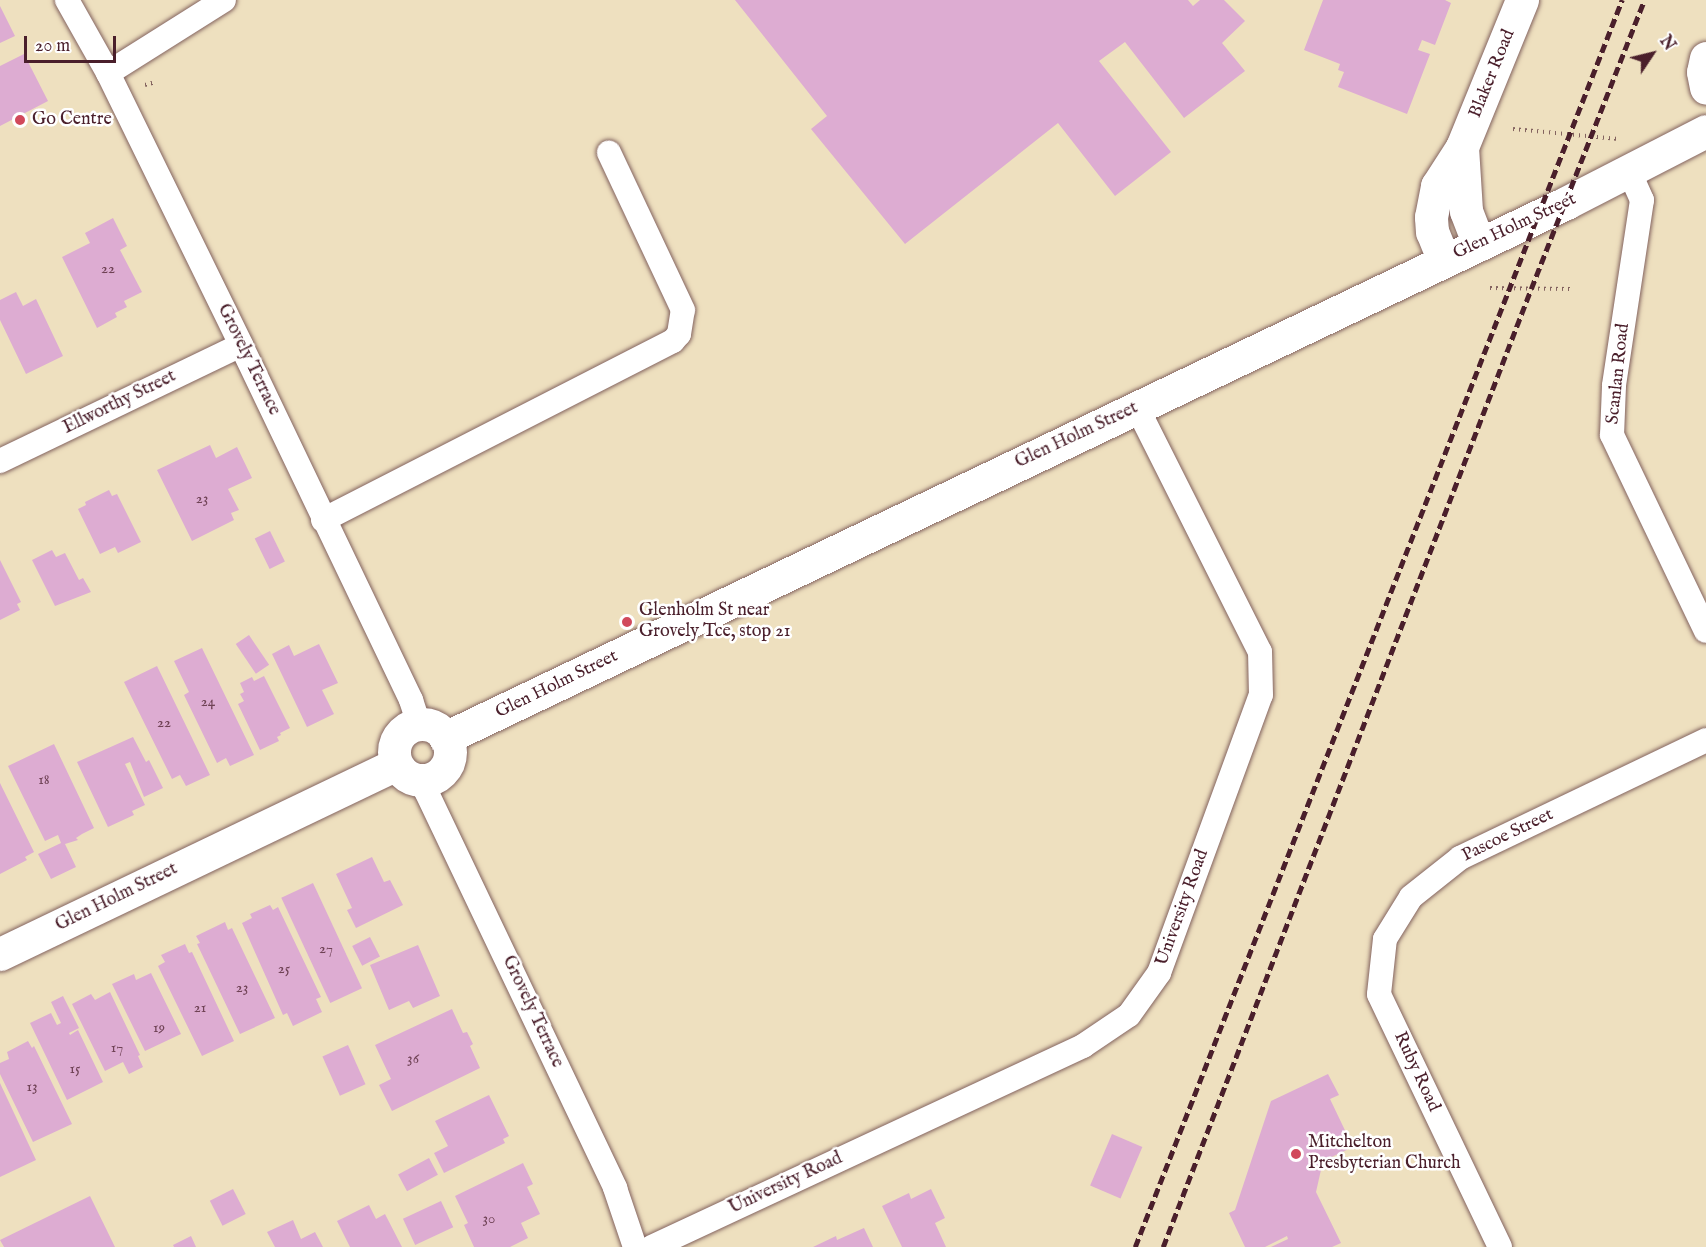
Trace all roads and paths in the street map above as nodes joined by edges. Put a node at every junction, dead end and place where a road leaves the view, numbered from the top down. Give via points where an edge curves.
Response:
1 (67, 0) edge
2 (224, 0) edge
3 (1522, 0) edge
4 (1706, 57) edge
5 (108, 74) junction
6 (1706, 88) edge
7 (1513, 129) dead end
8 (1706, 131) edge
9 (1462, 147) junction
10 (609, 153) dead end
11 (1628, 155) junction
12 (1479, 245) junction
13 (1444, 261) junction
14 (1490, 288) dead end
15 (1571, 289) dead end
16 (241, 345) junction
17 (1137, 407) junction
18 (0, 461) edge
19 (323, 520) junction
20 (1706, 632) edge
21 (432, 731) junction
22 (1706, 740) edge
23 (409, 772) junction
24 (0, 954) edge
25 (1379, 994) joint
26 (635, 1247) edge
27 (652, 1247) edge
28 (1500, 1247) edge

1 - 5 street, Grovely Terrace
2 - 5 street
3 - 9 street, Blaker Road
4 - 6 street
5 - 16 street, Grovely Terrace
7 - 11 path
8 - 11 street, Glen Holm Street
9 - 12 street, Blaker Road via 1466,211
9 - 13 street, Blaker Road via 1437,186 1432,204 1432,232
10 - 19 street via 683,310 679,334 673,341
11 - 12 street, Glen Holm Street
11 - 20 street, Scanlan Road via 1642,200 1614,386 1612,435
12 - 13 street, Glen Holm Street
13 - 17 street, Glen Holm Street
14 - 15 path
16 - 18 street, Ellworthy Street
16 - 19 street, Grovely Terrace
17 - 21 street, Glen Holm Street
17 - 27 street, University Road via 1260,652 1261,695 1159,973 1129,1015 1083,1046
19 - 21 street, Grovely Terrace via 411,700
21 - 23 street via 405,729 398,736 393,754
21 - 23 street via 449,746 447,764 436,777
22 - 25 street, Pascoe Street via 1460,858 1411,897 1385,939
23 - 24 street, Glen Holm Street
23 - 26 street, Grovely Terrace via 426,791 615,1188
25 - 28 street, Ruby Road

